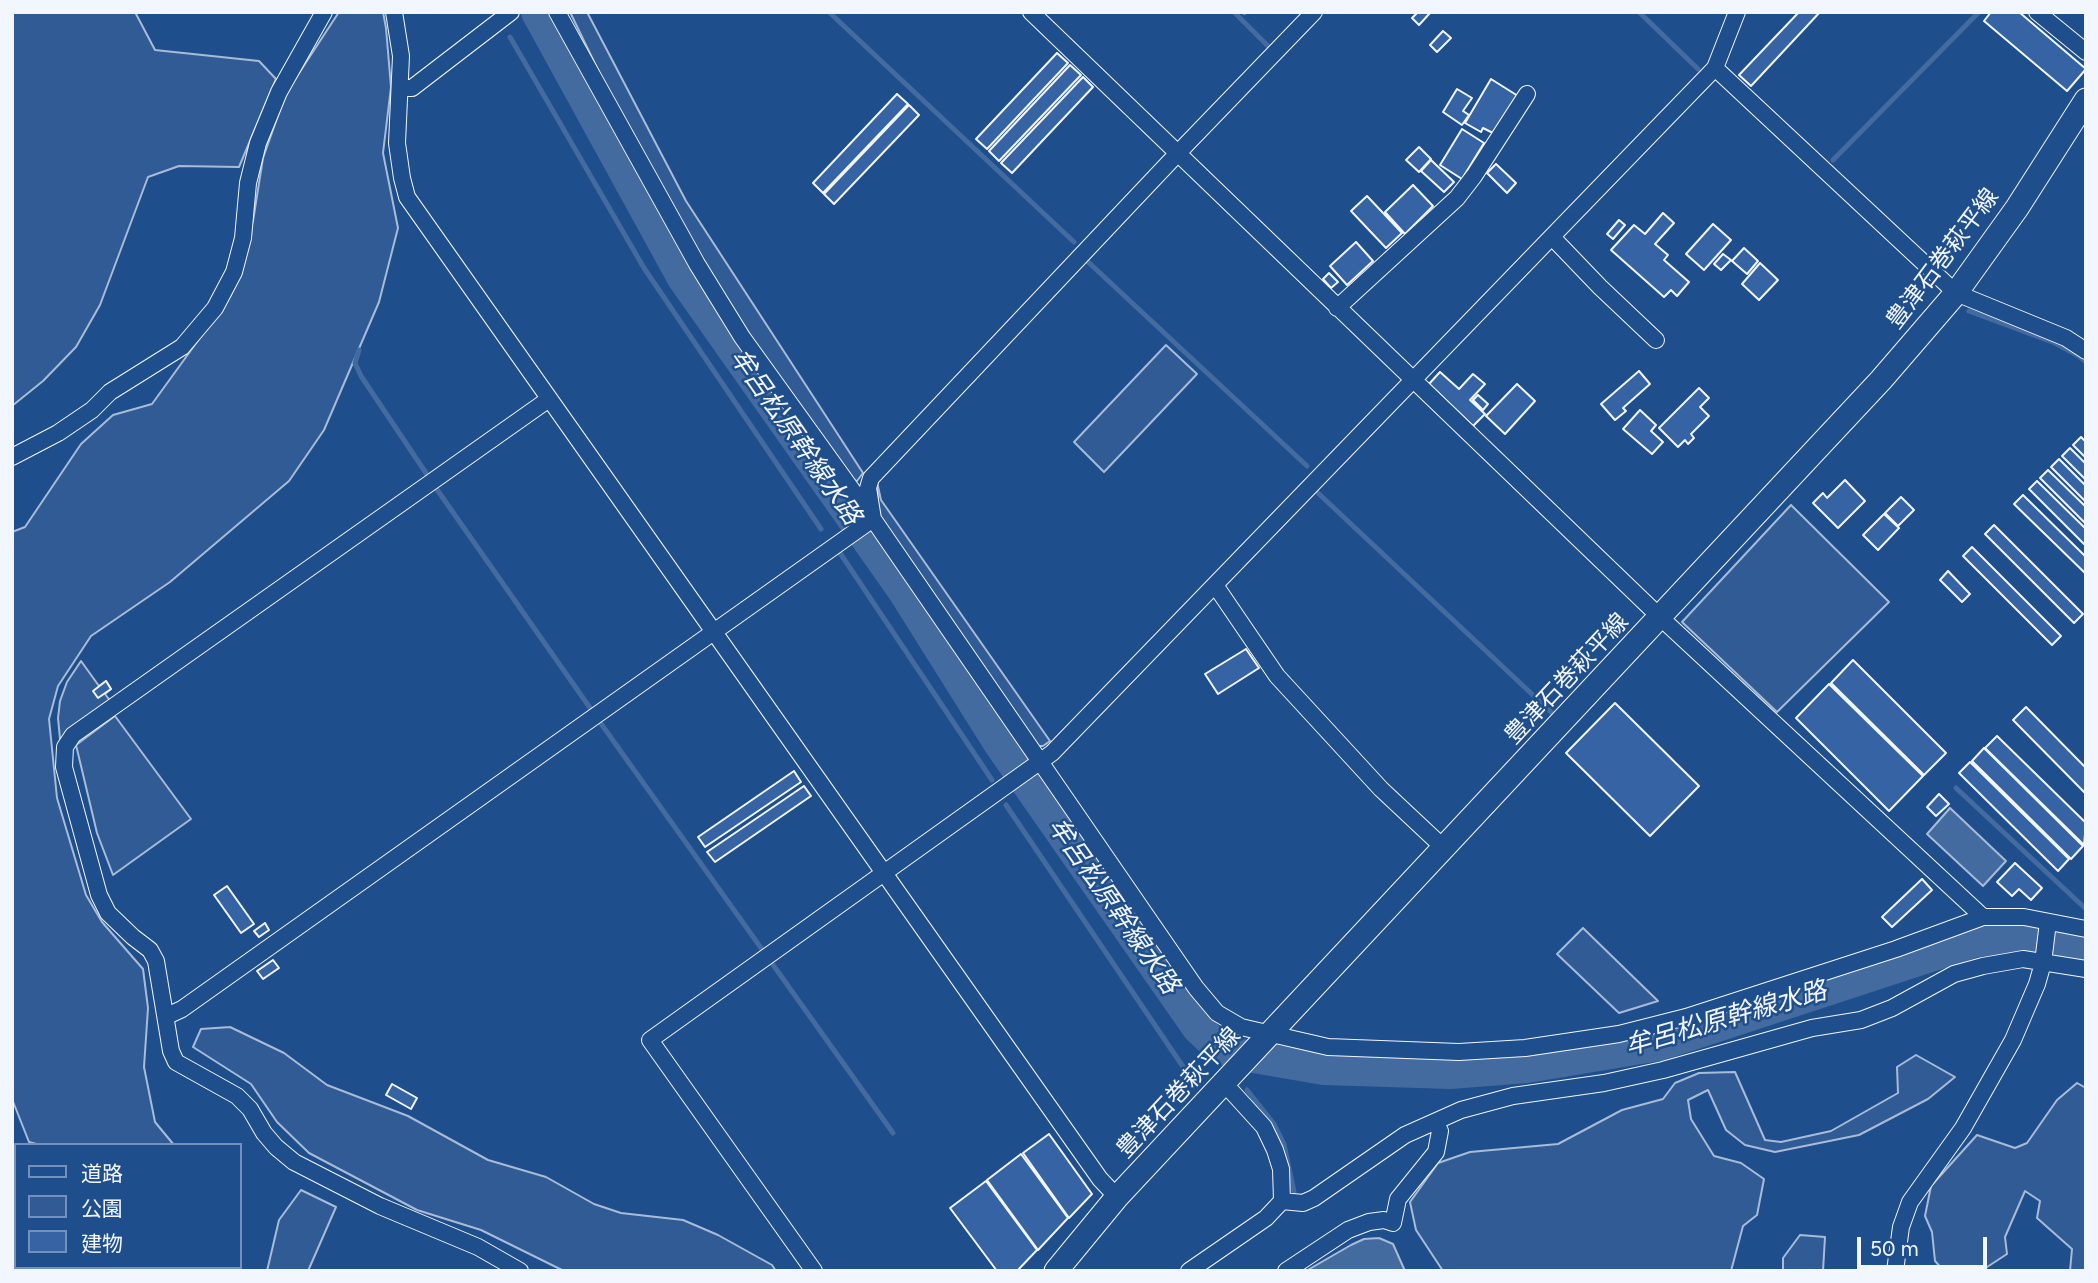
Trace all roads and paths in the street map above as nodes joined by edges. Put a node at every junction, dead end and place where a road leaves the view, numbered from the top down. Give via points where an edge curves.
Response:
1 (324, 12) edge
2 (394, 12) edge
3 (511, 12) edge
4 (557, 12) edge
5 (1031, 12) edge
6 (1314, 12) edge
7 (1737, 12) edge
8 (2037, 12) edge
9 (2086, 52) edge
10 (1715, 68) junction
11 (400, 88) junction
12 (1527, 94) dead end
13 (2086, 100) edge
14 (1178, 153) junction
15 (1552, 237) junction
16 (1956, 293) junction
17 (1337, 308) junction
18 (1656, 340) dead end
19 (2086, 351) edge
20 (1412, 380) junction
21 (549, 399) junction
22 (12, 457) edge
23 (871, 521) junction
24 (1215, 585) junction
25 (1661, 618) junction
26 (714, 634) junction
27 (1038, 762) junction
28 (1445, 849) junction
29 (884, 874) junction
30 (1983, 918) junction
31 (2047, 928) junction
32 (2086, 929) edge
33 (2043, 958) junction
34 (2086, 969) edge
35 (167, 1016) junction
36 (1265, 1039) junction
37 (1226, 1080) junction
38 (1435, 1122) junction
39 (1117, 1197) junction
40 (1282, 1201) junction
41 (520, 1271) edge
42 (814, 1271) edge
43 (1056, 1271) edge
44 (1189, 1271) edge
45 (1286, 1271) edge
46 (1895, 1271) edge

1 - 22 street via 279,92 258,143 248,183 243,238 234,272 215,308 182,347 110,392 58,433
2 - 11 street via 401,56
3 - 11 street via 412,88
4 - 23 street via 736,327
5 - 14 street
6 - 14 street
7 - 10 street
8 - 9 street
10 - 15 street
10 - 16 street
11 - 21 street via 397,143 407,197
12 - 17 street via 1457,198
13 - 16 main road, 豊津石巻萩平線
14 - 17 street
14 - 23 street via 871,478
15 - 18 street
15 - 20 street
16 - 19 street via 2066,338
16 - 25 main road, 豊津石巻萩平線
17 - 20 street
20 - 24 street
20 - 25 street
21 - 26 street
21 - 35 street via 73,735 65,747 64,767 99,895 108,913 150,950
23 - 26 street
23 - 27 street
24 - 27 street
24 - 28 street via 1277,676 1381,789
25 - 28 main road, 豊津石巻萩平線
25 - 30 street
26 - 29 street
26 - 35 street
27 - 29 street
27 - 36 street via 1195,988 1217,1013
28 - 36 main road, 豊津石巻萩平線
29 - 39 street
29 - 42 street via 650,1040
30 - 31 street via 2024,917
30 - 36 street via 1699,1013 1619,1034 1459,1052 1328,1047
31 - 32 street
31 - 33 street
33 - 34 street
33 - 38 street via 1954,974 1861,1020 1812,1028 1604,1083 1513,1096
33 - 46 street via 2013,1040 1963,1128 1910,1202 1900,1227
35 - 41 street via 170,1051 176,1062 237,1096 275,1147 294,1162
36 - 37 main road, 豊津石巻萩平線
37 - 39 main road, 豊津石巻萩平線
37 - 40 street via 1264,1127 1275,1150
38 - 40 street via 1405,1135 1314,1198
38 - 45 street via 1440,1131 1436,1152 1398,1199 1393,1223 1369,1222 1349,1230
39 - 43 main road, 豊津石巻萩平線
40 - 44 street via 1266,1218

